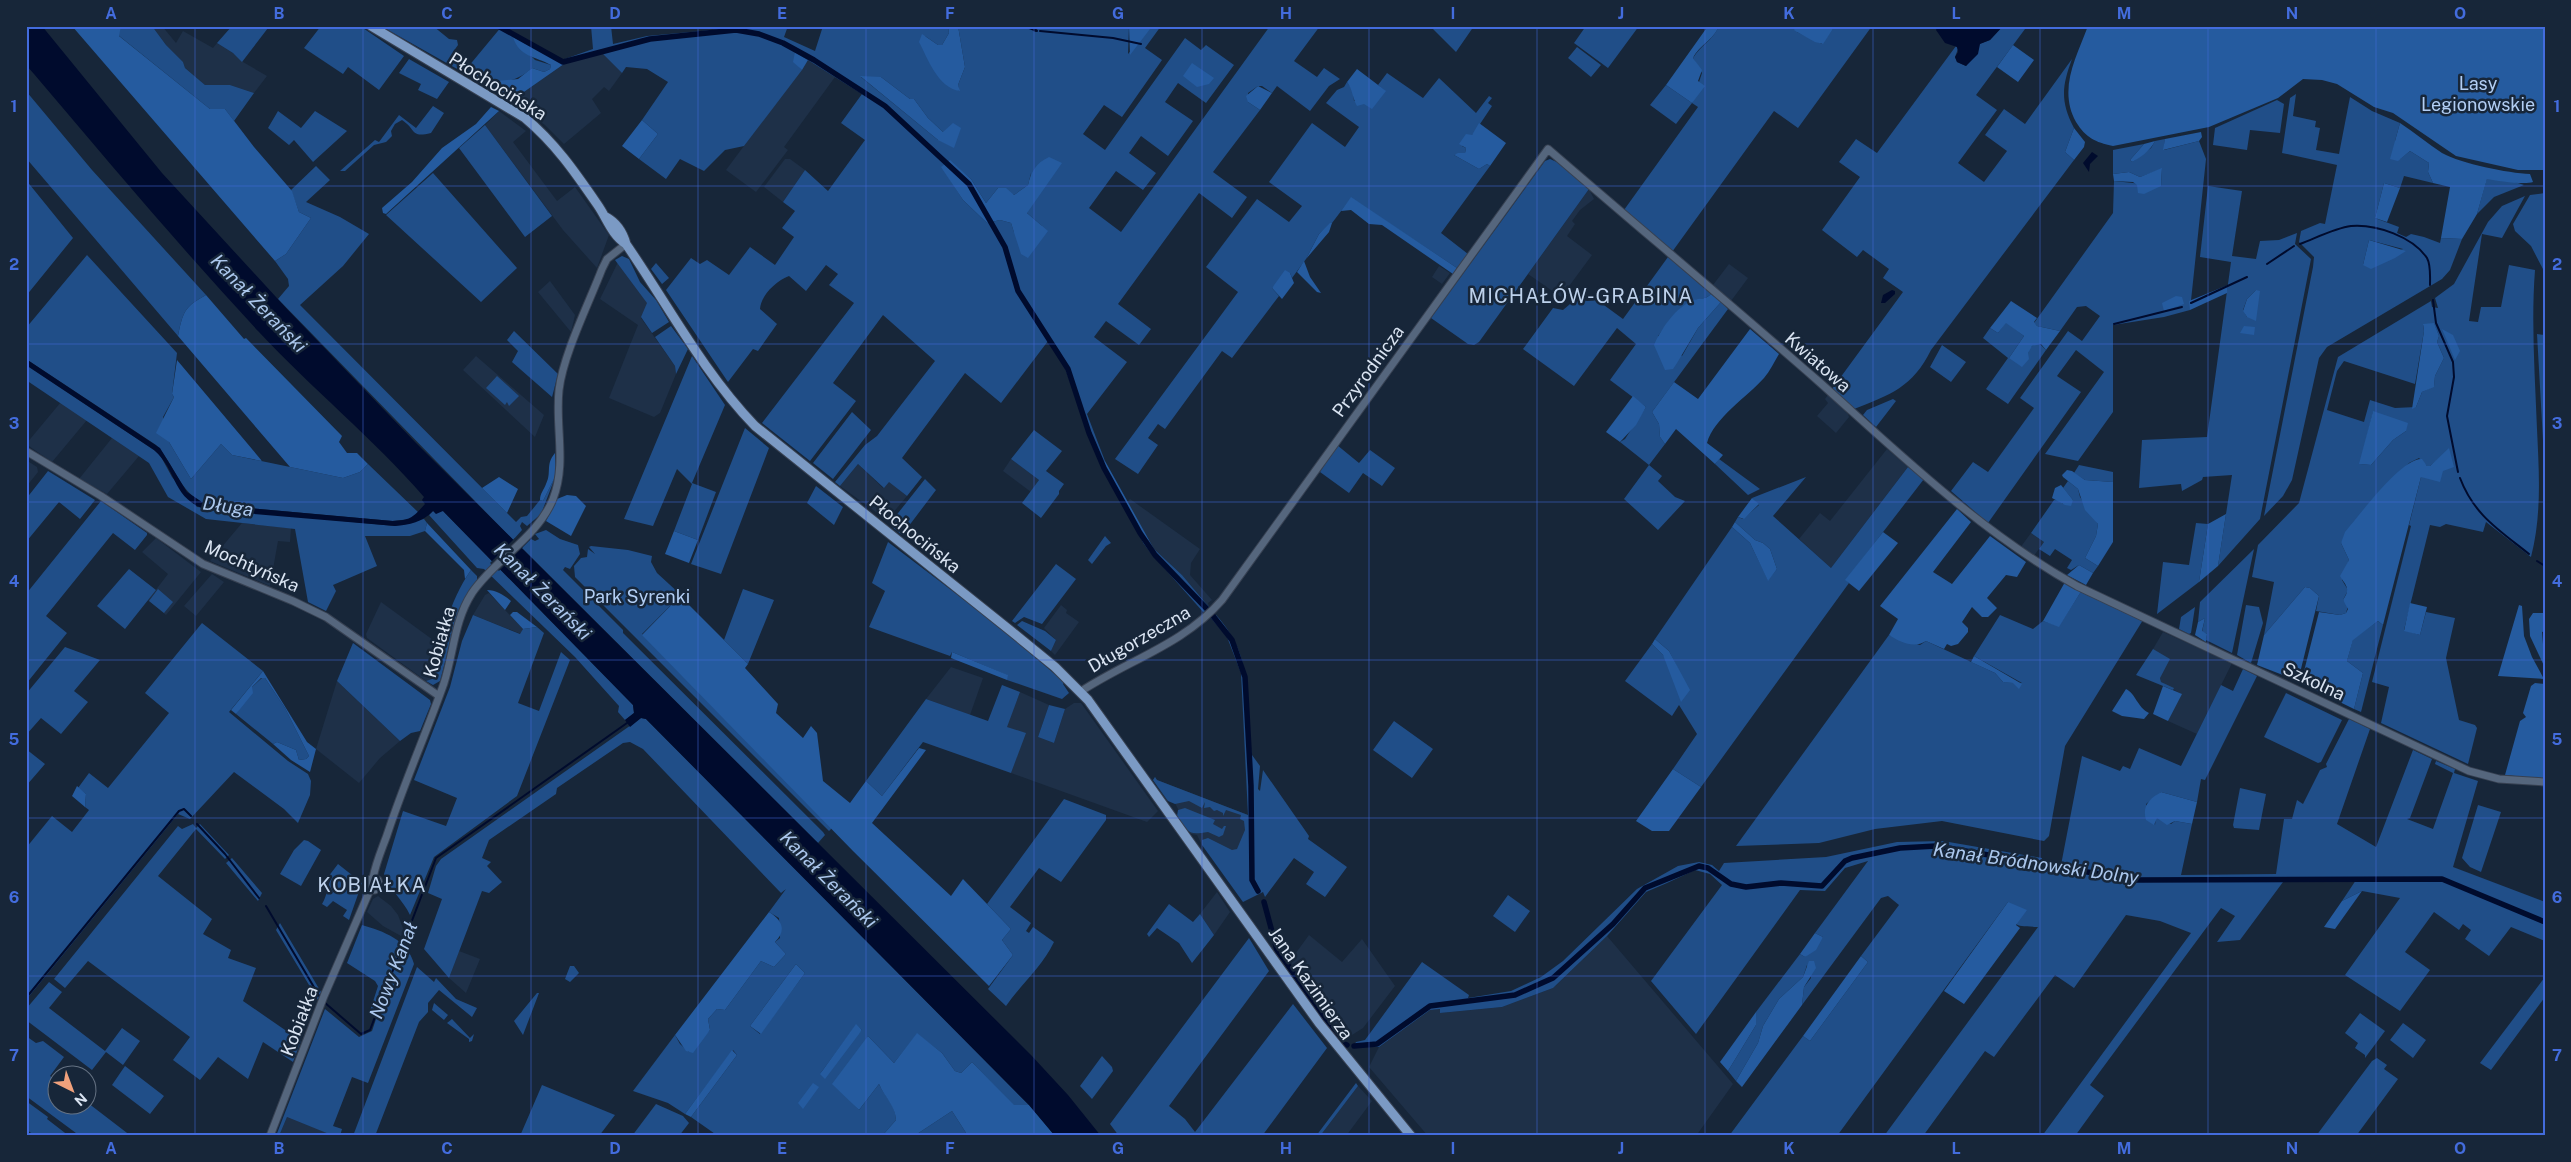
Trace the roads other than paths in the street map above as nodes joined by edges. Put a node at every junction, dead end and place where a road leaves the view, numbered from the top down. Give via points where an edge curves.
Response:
1 (371, 26) edge
2 (1548, 148) joint
3 (626, 244) junction
4 (26, 451) edge
5 (2077, 586) joint
6 (1212, 611) joint
7 (1080, 692) junction
8 (439, 696) junction
9 (2545, 782) edge
10 (1191, 843) joint
11 (270, 1136) edge
12 (1411, 1136) edge

1 - 3 main road, Płochocińska via 525,118 563,155 606,217 621,232
2 - 5 street, Kwiatowa via 1939,488 2031,560
2 - 6 street, Przyrodnicza
3 - 7 main road, Płochocińska via 733,404 755,426 1055,667
3 - 8 street, Kobiałka via 607,259 602,269 562,373 558,400 560,464 558,482 547,510 473,592 460,618
4 - 8 street, Mochtyńska via 108,500 203,564 326,617
5 - 9 street, Szkolna via 2469,771 2499,779
6 - 7 street, Długorzeczna via 1182,636
7 - 10 main road, Płochocińska
8 - 11 street, Kobiałka via 378,857 374,878 379,887 370,890 320,1005
10 - 12 main road, Jana Kazimierza via 1318,1024

